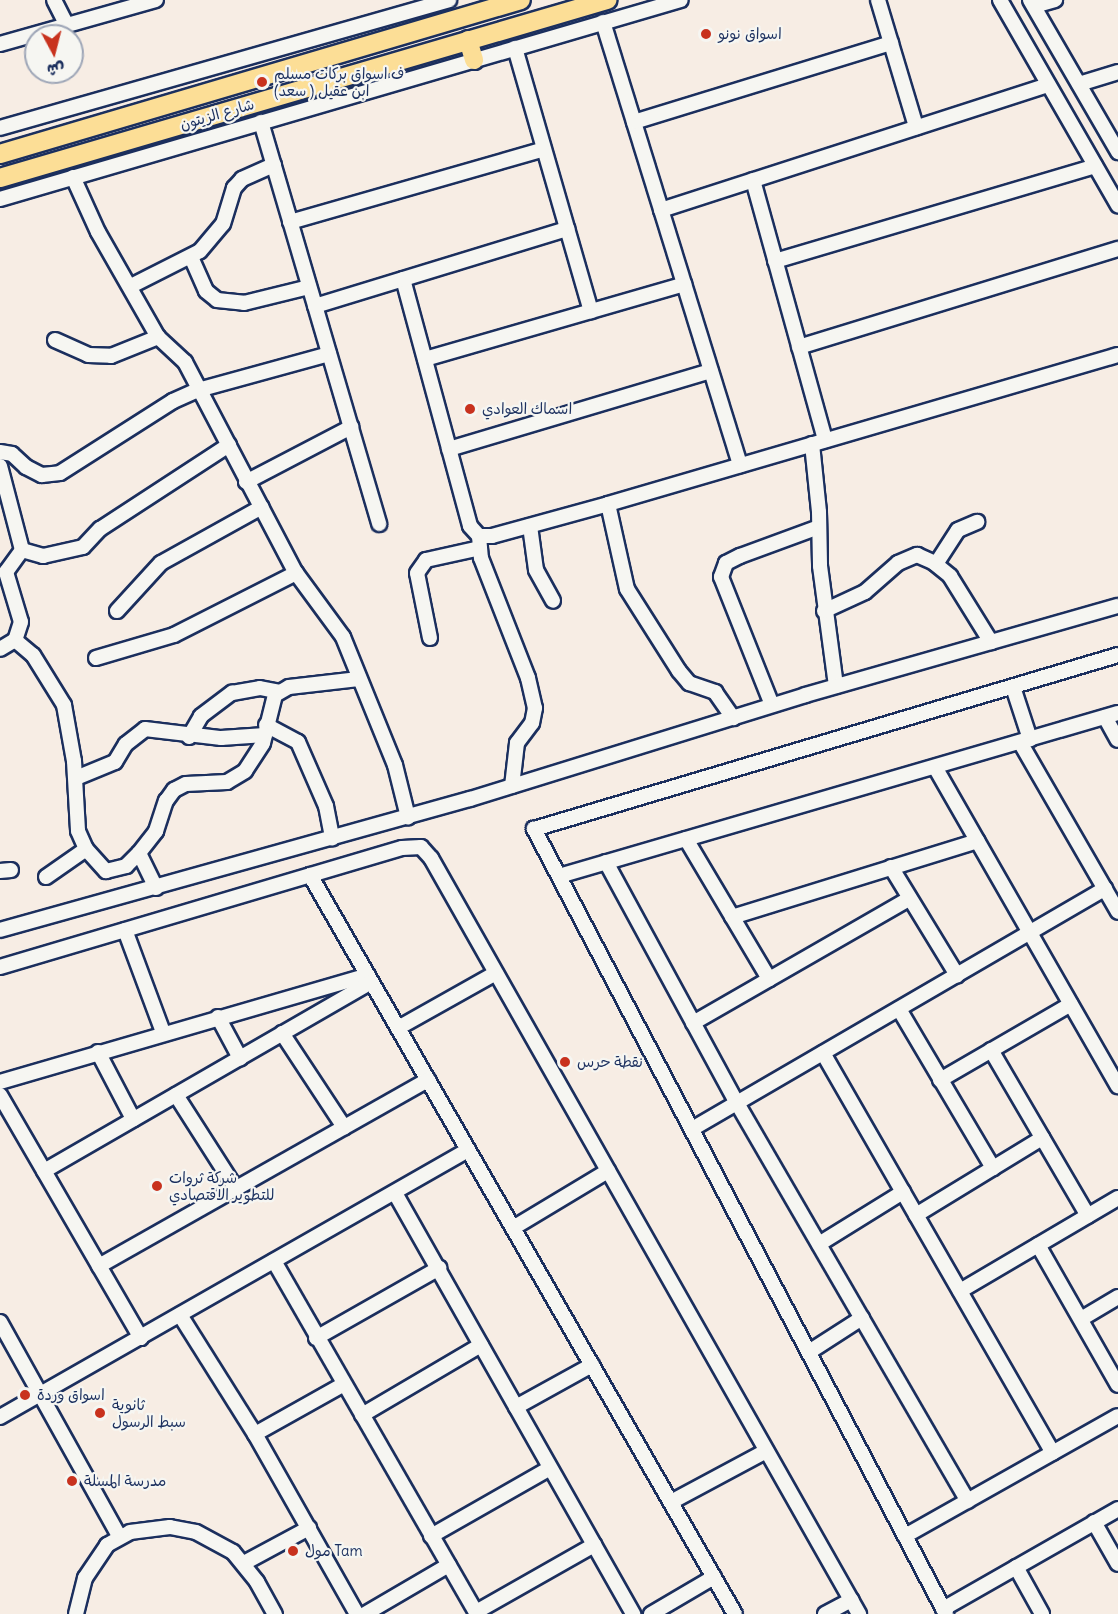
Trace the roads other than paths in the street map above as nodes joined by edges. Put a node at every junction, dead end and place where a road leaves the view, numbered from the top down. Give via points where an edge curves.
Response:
1 (54, 0) edge
2 (156, 0) edge
3 (448, 0) edge
4 (521, 0) edge
5 (608, 0) edge
6 (681, 0) edge
7 (878, 0) edge
8 (1000, 0) edge
9 (1055, 0) edge
10 (1032, 3) edge
11 (603, 22) junction
12 (66, 24) edge
13 (71, 24) edge
14 (24, 37) edge
15 (468, 40) junction
16 (891, 43) junction
17 (0, 44) edge
18 (515, 48) junction
19 (474, 60) junction
20 (1118, 72) edge
21 (1079, 84) junction
22 (1048, 85) junction
23 (261, 122) junction
24 (634, 122) junction
25 (916, 127) junction
26 (0, 128) edge
27 (544, 149) junction
28 (1118, 152) edge
29 (0, 154) edge
30 (273, 165) junction
31 (1095, 166) junction
32 (73, 177) junction
33 (0, 178) edge
34 (753, 180) junction
35 (0, 199) edge
36 (1118, 205) edge
37 (661, 210) junction
38 (290, 222) junction
39 (567, 229) junction
40 (1118, 249) edge
41 (190, 257) junction
42 (775, 261) junction
43 (403, 279) junction
44 (684, 284) junction
45 (131, 286) junction
46 (309, 287) junction
47 (315, 306) junction
48 (591, 311) junction
49 (158, 337) junction
50 (55, 340) dead end
51 (799, 347) junction
52 (329, 354) junction
53 (1118, 354) edge
54 (424, 359) junction
55 (711, 371) junction
56 (198, 390) junction
57 (351, 427) junction
58 (818, 442) junction
59 (229, 445) junction
60 (449, 449) junction
61 (0, 452) edge
62 (740, 465) junction
63 (0, 466) edge
64 (246, 482) junction
65 (3, 486) edge
66 (608, 504) junction
67 (262, 507) junction
68 (977, 522) dead end
69 (379, 525) dead end
70 (531, 526) junction
71 (819, 527) junction
72 (479, 542) junction
73 (22, 550) junction
74 (936, 564) junction
75 (296, 573) junction
76 (4, 578) edge
77 (553, 601) dead end
78 (1118, 606) edge
79 (117, 611) dead end
80 (824, 612) junction
81 (430, 638) dead end
82 (15, 640) junction
83 (991, 642) junction
84 (0, 650) edge
85 (1118, 656) edge
86 (96, 658) dead end
87 (359, 679) junction
88 (836, 686) junction
89 (1013, 687) junction
90 (280, 692) junction
91 (772, 705) junction
92 (1112, 715) edge
93 (733, 718) junction
94 (266, 730) junction
95 (189, 737) junction
96 (1025, 740) junction
97 (1118, 740) edge
98 (934, 767) junction
99 (76, 778) junction
100 (512, 786) junction
101 (408, 817) junction
102 (333, 838) junction
103 (687, 839) junction
104 (977, 841) junction
105 (86, 849) junction
106 (139, 853) junction
107 (606, 862) junction
108 (891, 867) junction
109 (310, 875) junction
110 (559, 876) junction
111 (46, 877) dead end
112 (156, 888) junction
113 (1105, 889) junction
114 (910, 898) junction
115 (1118, 912) edge
116 (732, 917) junction
117 (0, 930) edge
118 (125, 930) junction
119 (1030, 933) junction
120 (0, 967) edge
121 (496, 974) junction
122 (957, 975) junction
123 (369, 979) junction
124 (769, 979) junction
125 (1071, 1004) junction
126 (898, 1009) junction
127 (218, 1017) junction
128 (693, 1023) junction
129 (398, 1029) junction
130 (163, 1032) junction
131 (282, 1033) junction
132 (991, 1050) junction
133 (98, 1052) junction
134 (823, 1053) junction
135 (240, 1058) junction
136 (428, 1080) junction
137 (940, 1080) junction
138 (0, 1082) edge
139 (1118, 1086) edge
140 (0, 1095) edge
141 (176, 1095) junction
142 (737, 1103) junction
143 (5, 1113) edge
144 (133, 1119) junction
145 (344, 1127) junction
146 (692, 1129) junction
147 (1042, 1138) junction
148 (468, 1150) junction
149 (993, 1168) junction
150 (44, 1171) junction
151 (608, 1172) junction
152 (236, 1189) junction
153 (903, 1192) junction
154 (394, 1193) junction
155 (1118, 1198) edge
156 (916, 1215) junction
157 (1088, 1216) junction
158 (513, 1227) junction
159 (819, 1244) junction
160 (1038, 1245) junction
161 (274, 1261) junction
162 (99, 1266) junction
163 (439, 1268) junction
164 (960, 1291) junction
165 (1118, 1297) edge
166 (180, 1315) junction
167 (862, 1318) junction
168 (1081, 1319) junction
169 (0, 1322) edge
170 (141, 1338) junction
171 (316, 1338) junction
172 (481, 1345) junction
173 (809, 1352) junction
174 (592, 1365) junction
175 (344, 1384) junction
176 (1118, 1385) edge
177 (40, 1395) junction
178 (516, 1407) junction
179 (362, 1415) junction
180 (1118, 1416) edge
181 (0, 1417) edge
182 (255, 1434) junction
183 (766, 1451) junction
184 (1053, 1453) junction
185 (550, 1468) junction
186 (968, 1501) junction
187 (671, 1502) junction
188 (1118, 1509) edge
189 (1094, 1522) junction
190 (309, 1528) junction
191 (119, 1536) junction
192 (431, 1536) junction
193 (905, 1536) junction
194 (594, 1545) junction
195 (244, 1563) junction
196 (1118, 1564) edge
197 (449, 1565) junction
198 (1016, 1567) junction
199 (714, 1577) junction
200 (851, 1600) junction
201 (945, 1611) edge
202 (476, 1613) edge
203 (76, 1614) edge
204 (275, 1614) edge
205 (357, 1614) edge
206 (365, 1614) edge
207 (633, 1614) edge
208 (651, 1614) edge
209 (735, 1614) edge
210 (825, 1614) edge
211 (859, 1614) edge
212 (1042, 1614) edge

1 - 12 street
2 - 13 street
3 - 26 street
4 - 29 main road, شارع الزيتون
5 - 15 main road, شارع الزيتون
6 - 11 street
7 - 16 street
8 - 22 street
9 - 10 street
10 - 21 street
11 - 18 street
11 - 24 street
14 - 17 street
15 - 19 main road
15 - 33 main road, شارع الزيتون
16 - 24 street
16 - 25 street
18 - 19 street
18 - 27 street
19 - 23 street
20 - 21 street
21 - 28 street
22 - 25 street
22 - 31 street
23 - 30 street
23 - 32 street
24 - 37 street
25 - 34 street
27 - 38 street
27 - 39 street
30 - 38 street
30 - 41 street via 242,179 234,188 223,224
31 - 36 street
31 - 42 street
32 - 35 street
32 - 45 street via 98,232
34 - 37 street
34 - 42 street
37 - 44 street
38 - 46 street
39 - 43 street
39 - 48 street
40 - 51 street
41 - 45 street
41 - 46 street via 206,291 217,300 244,303
42 - 51 street
43 - 47 street
43 - 54 street
44 - 48 street
44 - 55 street
45 - 49 street
46 - 47 street
47 - 52 street
48 - 54 street
49 - 50 street via 111,356 88,355
49 - 56 street via 184,362
51 - 58 street
52 - 56 street
52 - 57 street
53 - 58 street
54 - 60 street
55 - 60 street
55 - 62 street
56 - 59 street
56 - 61 street via 172,401 60,473 42,475 12,454
57 - 64 street
57 - 69 street
58 - 62 street
58 - 71 street
59 - 64 street
59 - 73 street via 110,522 83,547 43,556
60 - 72 street via 470,526
62 - 66 street
63 - 65 street
64 - 67 street
65 - 73 street
66 - 70 street
66 - 93 street via 627,589 679,671 690,682 715,692
67 - 75 street
67 - 79 street via 161,563
68 - 74 street via 958,530
70 - 72 street
70 - 77 street via 536,570
71 - 80 street
71 - 91 street via 726,563 721,577
72 - 81 street via 426,560 417,573
72 - 100 street via 535,708 532,723 517,743
73 - 76 street
74 - 80 street via 917,555 898,563 866,592
74 - 83 street via 964,594
75 - 86 street via 174,635
75 - 87 street via 344,637
76 - 82 street via 21,622
78 - 83 street
80 - 88 street
82 - 84 street
82 - 99 street via 33,655 64,705
83 - 88 street
85 - 89 street
87 - 90 street via 289,687
87 - 101 street via 395,765
88 - 91 street
89 - 96 street
89 - 110 street via 534,829
90 - 94 street via 275,695
90 - 95 street via 261,688 232,693 201,716
91 - 93 street
92 - 96 street
92 - 97 street
93 - 100 street
94 - 95 street
94 - 102 street via 298,742 326,806
94 - 106 street via 245,771 227,782 186,784 174,790 156,831
95 - 99 street via 145,729 126,744 115,762
96 - 98 street
96 - 113 street
98 - 103 street
98 - 104 street
99 - 105 street via 78,831
100 - 101 street
101 - 102 street
102 - 112 street
103 - 107 street
103 - 116 street
104 - 108 street
104 - 119 street
105 - 106 street via 106,871 126,866
105 - 111 street
106 - 112 street
107 - 110 street
107 - 128 street
108 - 114 street
108 - 116 street
109 - 118 street
109 - 121 street via 402,848 421,848 431,858
109 - 123 street
110 - 146 street
112 - 117 street
113 - 115 street
113 - 119 street
114 - 122 street
114 - 124 street
116 - 124 street
118 - 120 street
118 - 130 street
119 - 122 street
119 - 125 street
121 - 129 street
121 - 151 street
122 - 126 street
123 - 127 street
123 - 129 street
123 - 131 street
124 - 128 street
125 - 132 street
125 - 139 street
126 - 134 street
126 - 137 street
127 - 130 street
127 - 135 street
128 - 142 street
129 - 136 street
130 - 133 street
131 - 135 street
131 - 145 street
132 - 137 street
132 - 147 street
133 - 138 street
133 - 144 street
134 - 142 street
134 - 153 street
135 - 141 street
136 - 145 street
136 - 148 street
137 - 149 street
140 - 143 street
141 - 144 street
141 - 152 street
142 - 146 street
142 - 159 street
143 - 150 street
144 - 150 street
145 - 152 street
146 - 173 street
147 - 149 street
147 - 157 street
148 - 154 street
148 - 158 street
149 - 156 street
150 - 162 street
151 - 158 street
151 - 183 street
152 - 162 street
153 - 156 street
153 - 159 street
154 - 161 street
154 - 163 street
155 - 157 street
156 - 164 street
157 - 160 street
158 - 174 street
159 - 167 street
160 - 164 street
160 - 168 street
161 - 166 street
161 - 171 street
162 - 170 street
163 - 171 street
163 - 172 street
164 - 184 street
165 - 168 street
166 - 170 street
166 - 182 street
167 - 173 street
167 - 186 street
168 - 176 street
169 - 177 street
170 - 177 street
171 - 175 street
172 - 178 street
172 - 179 street
173 - 193 street
174 - 178 street
174 - 187 street
175 - 179 street
175 - 182 street
177 - 181 street
177 - 191 street
178 - 185 street
179 - 192 street
180 - 184 street
182 - 190 street
183 - 187 street
183 - 200 street
184 - 186 street
185 - 192 street
185 - 194 street
186 - 193 street
187 - 199 street
188 - 189 street
189 - 196 street
189 - 198 street
190 - 195 street
190 - 205 street
191 - 195 street via 149,1528 196,1532 216,1540
191 - 203 street via 95,1560 85,1578
192 - 197 street
193 - 201 street
194 - 202 street
194 - 207 street
195 - 204 street
197 - 202 street
197 - 206 street
198 - 201 street
198 - 212 street
199 - 208 street
199 - 209 street
200 - 210 street
200 - 211 street

